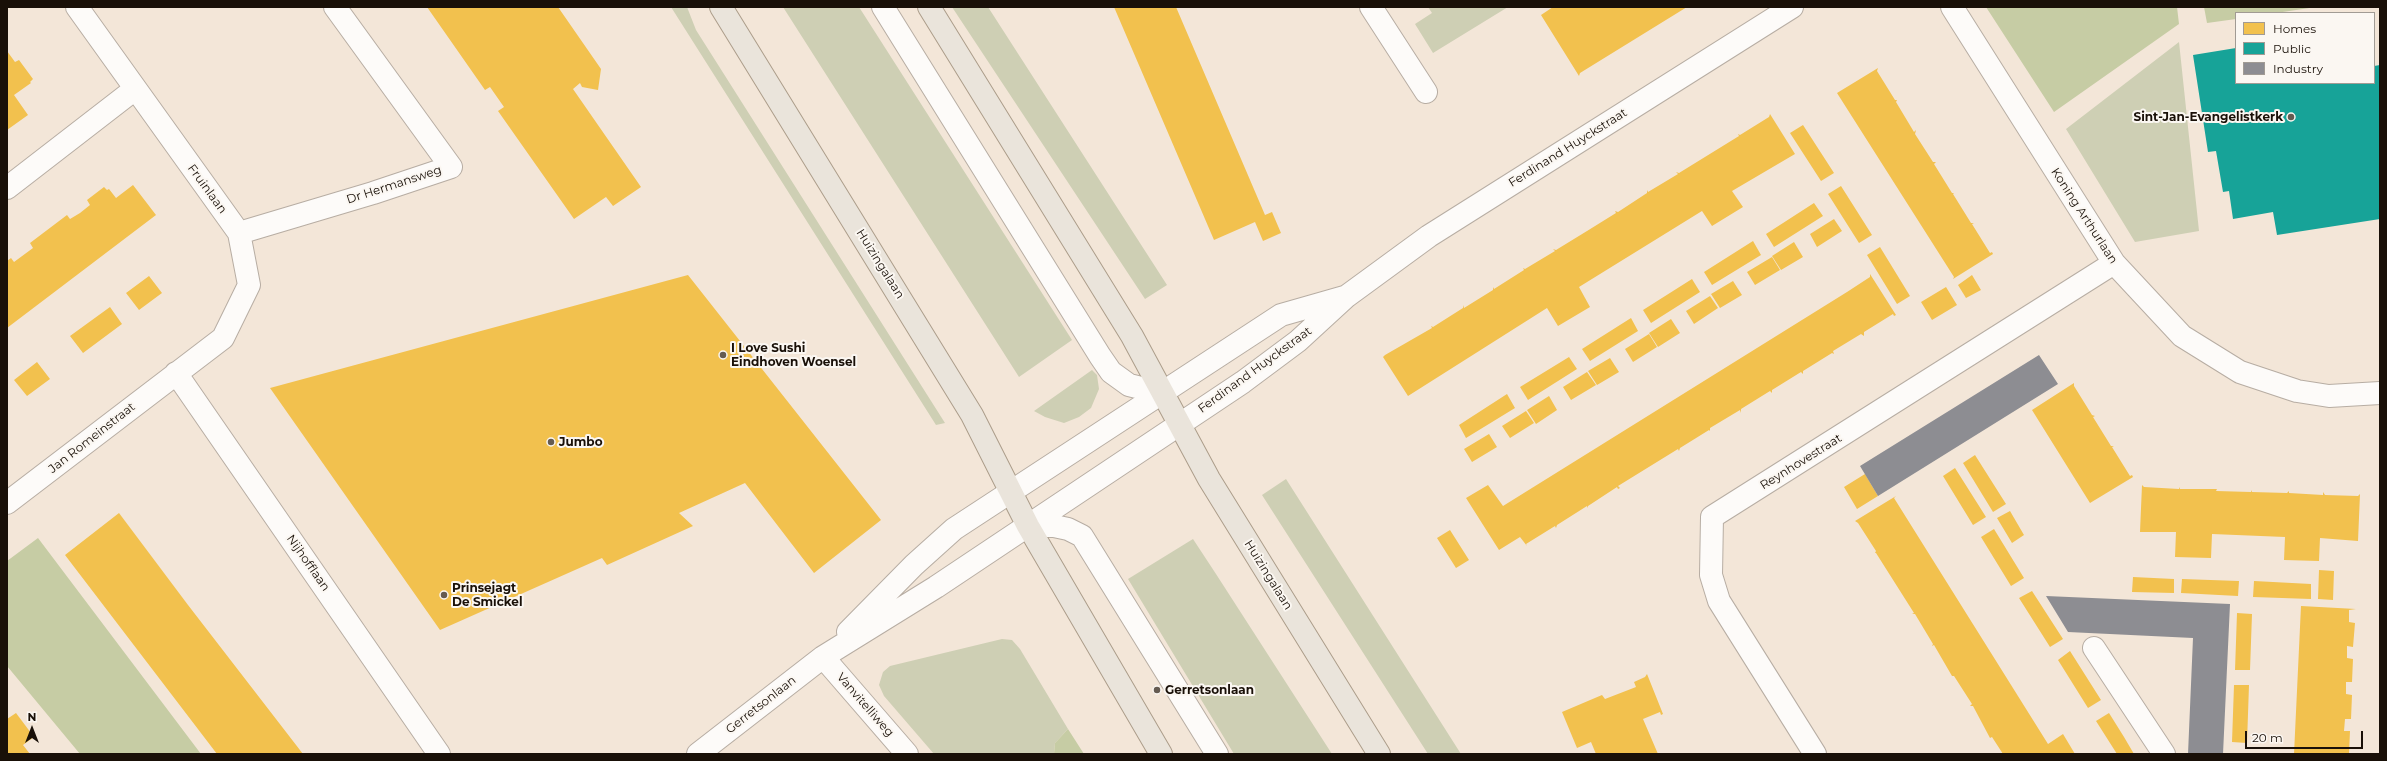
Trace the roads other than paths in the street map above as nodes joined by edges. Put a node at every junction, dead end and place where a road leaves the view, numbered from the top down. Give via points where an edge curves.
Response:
1 (77, 7) edge
2 (335, 7) edge
3 (721, 7) edge
4 (883, 7) edge
5 (928, 7) edge
6 (1371, 7) edge
7 (1792, 7) edge
8 (1952, 7) edge
9 (135, 89) junction
10 (1426, 92) dead end
11 (7, 188) edge
12 (239, 233) junction
13 (2114, 263) junction
14 (1347, 296) junction
15 (176, 373) junction
16 (1161, 393) junction
17 (2380, 393) edge
18 (1179, 425) junction
19 (1010, 493) junction
20 (7, 503) edge
21 (1028, 526) junction
22 (2094, 648) dead end
23 (823, 657) junction
24 (439, 754) edge
25 (698, 754) edge
26 (907, 754) edge
27 (1161, 754) edge
28 (1217, 754) edge
29 (1379, 754) edge
30 (1815, 754) edge
31 (2164, 754) edge

1 - 9 street, Fruinlaan
2 - 12 street, Dr Hermansweg via 451,167
3 - 19 main road, Huizingalaan via 972,415
4 - 16 street via 1111,372 1129,385
5 - 16 main road, Huizingalaan via 1132,336
6 - 10 street
7 - 14 street, Ferdinand Huyckstraat via 1429,236
8 - 13 street, Koning Arthurlaan
9 - 11 street
9 - 12 street, Fruinlaan
12 - 15 street, Fruinlaan via 249,285 223,338
13 - 17 street, Koning Arthurlaan via 2182,336 2240,372 2297,391 2329,396
13 - 30 street, Reynhovestraat via 1712,517 1711,575 1719,601
14 - 16 street, Ferdinand Huyckstraat via 1281,315
14 - 18 street, Ferdinand Huyckstraat via 1298,341
15 - 20 street, Jan Romeinstraat
15 - 24 street, Nijhofflaan
16 - 18 main road, Huizingalaan
16 - 19 street, Ferdinand Huyckstraat
18 - 21 street, Ferdinand Huyckstraat
18 - 29 main road, Huizingalaan via 1239,528
19 - 21 main road, Huizingalaan
19 - 23 street, Ferdinand Huyckstraat via 954,529 914,565
21 - 23 street, Ferdinand Huyckstraat
21 - 27 main road, Huizingalaan
21 - 28 street via 1054,526 1082,536
22 - 31 street
23 - 25 street, Gerretsonlaan
23 - 26 street, Vanvitelliweg

